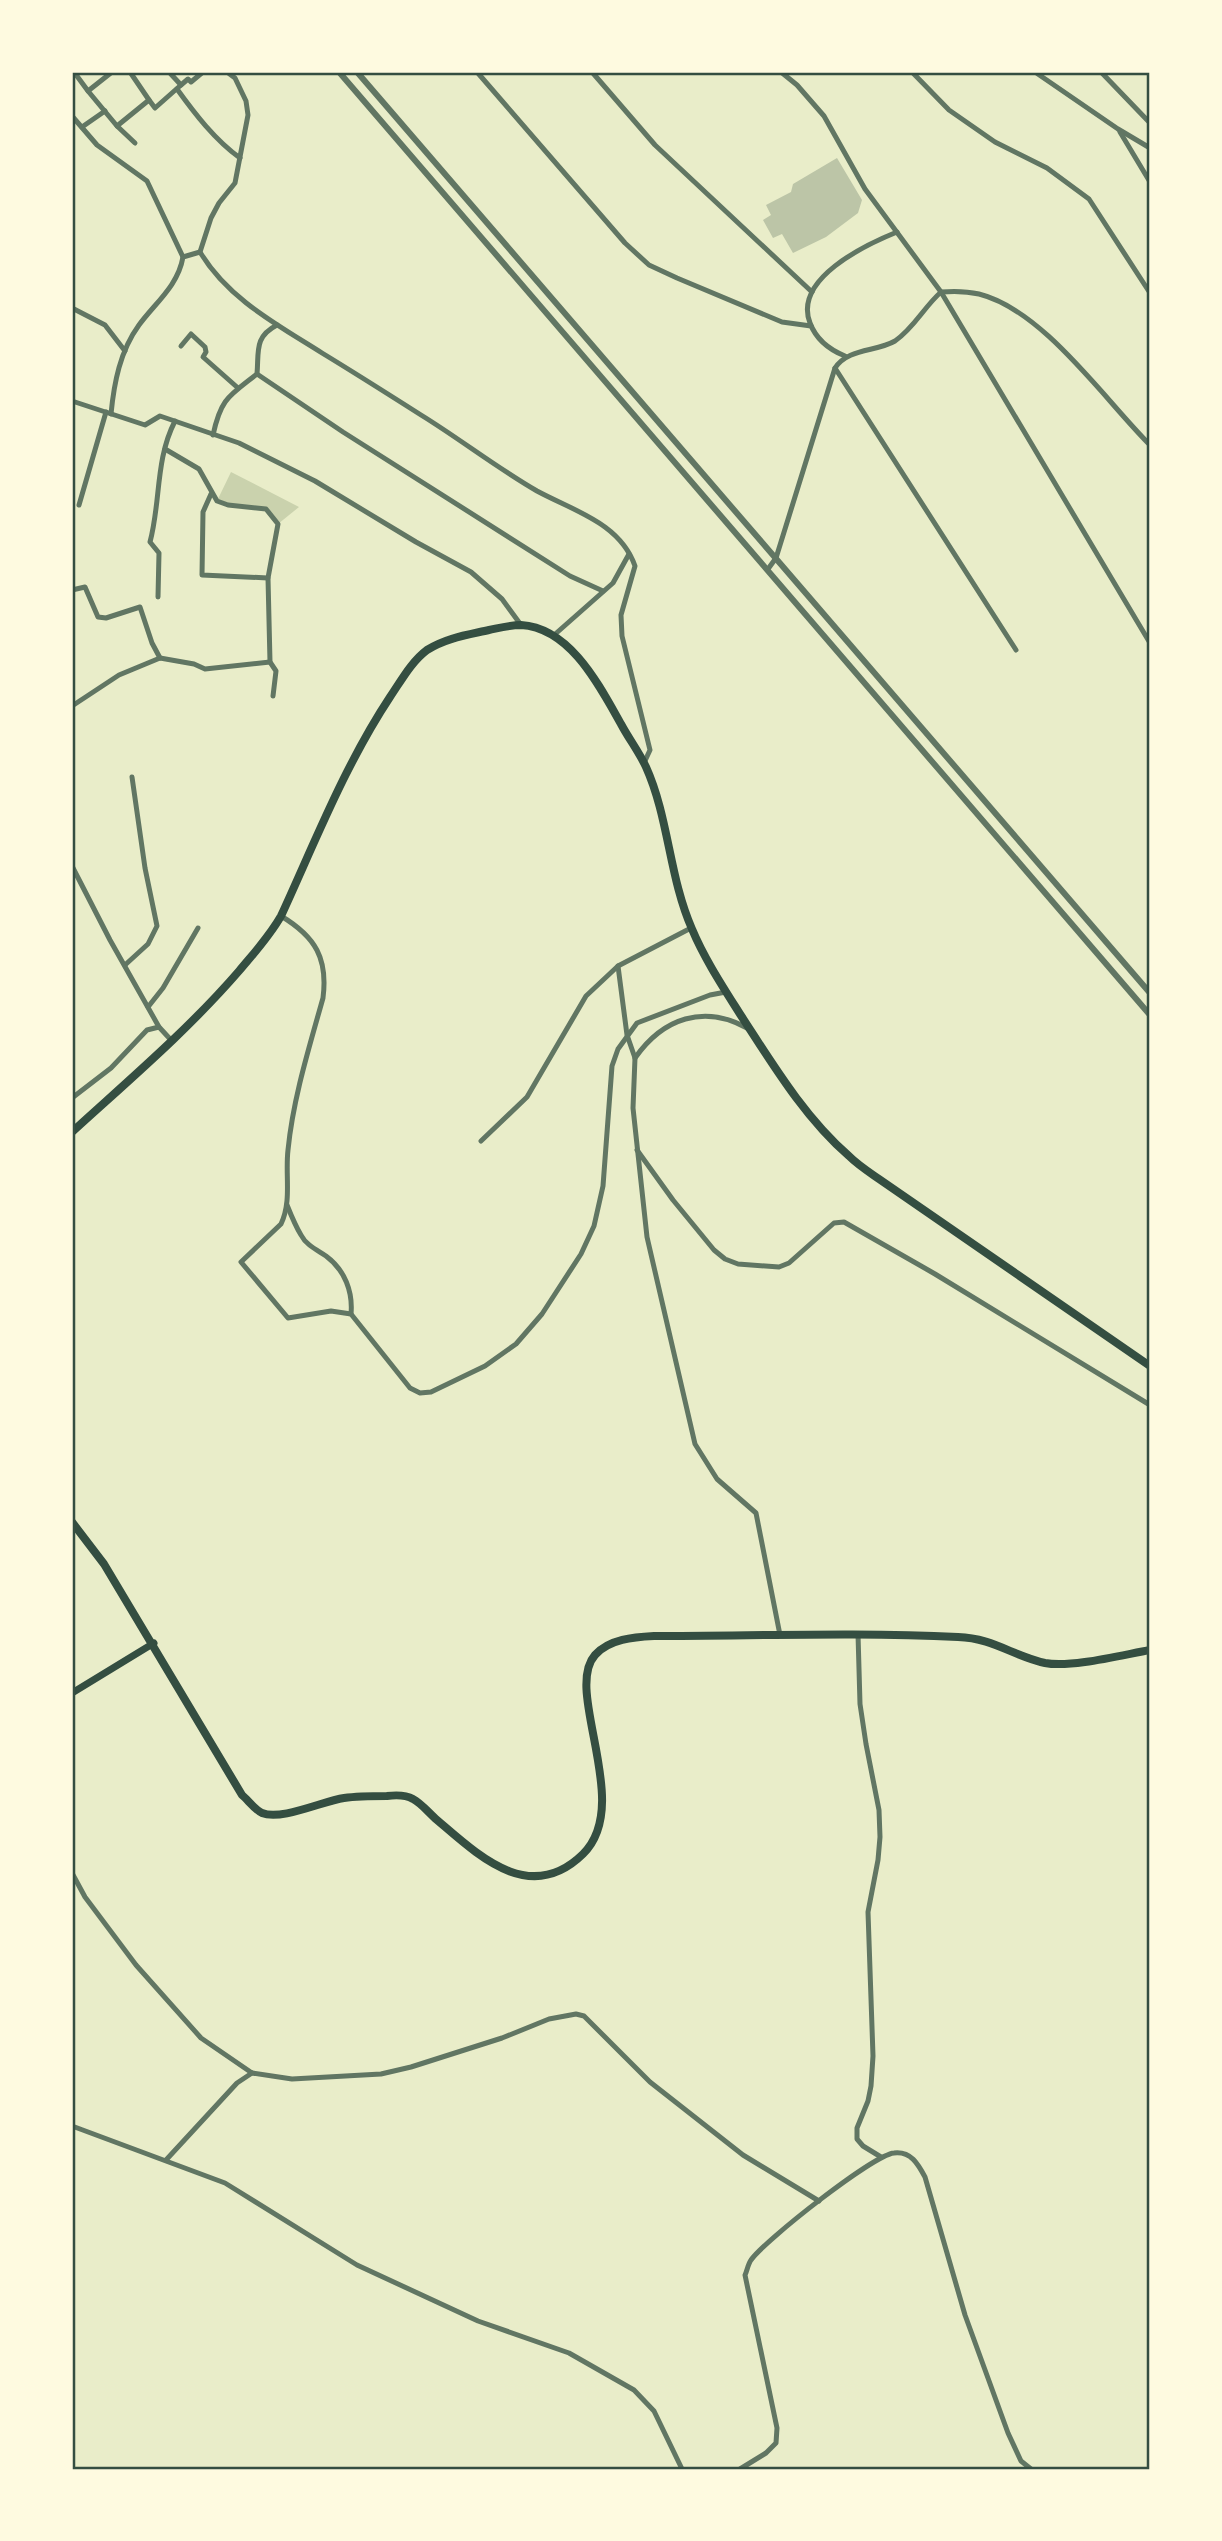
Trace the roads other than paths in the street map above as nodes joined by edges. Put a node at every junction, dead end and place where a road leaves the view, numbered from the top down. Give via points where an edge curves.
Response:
1 (74, 72) edge
2 (113, 72) edge
3 (130, 72) edge
4 (169, 72) edge
5 (203, 72) edge
6 (228, 72) edge
7 (240, 72) edge
8 (339, 72) edge
9 (357, 72) edge
10 (477, 72) edge
11 (592, 72) edge
12 (781, 72) edge
13 (912, 72) edge
14 (1035, 72) edge
15 (1041, 72) edge
16 (1101, 72) edge
17 (235, 78) junction
18 (1046, 81) junction
19 (179, 87) junction
20 (88, 91) junction
21 (149, 100) junction
22 (105, 111) junction
23 (72, 116) edge
24 (1150, 123) edge
25 (117, 126) junction
26 (82, 127) junction
27 (1118, 129) junction
28 (135, 143) dead end
29 (1150, 148) edge
30 (240, 158) junction
31 (1150, 182) edge
32 (897, 232) junction
33 (200, 252) junction
34 (183, 257) junction
35 (812, 292) junction
36 (941, 292) junction
37 (1150, 293) edge
38 (72, 308) edge
39 (277, 325) junction
40 (811, 326) junction
41 (181, 346) dead end
42 (125, 351) junction
43 (845, 356) junction
44 (835, 368) junction
45 (257, 374) junction
46 (238, 388) junction
47 (72, 401) edge
48 (109, 413) junction
49 (175, 421) junction
50 (213, 435) junction
51 (1150, 444) edge
52 (165, 449) junction
53 (211, 494) junction
54 (79, 505) dead end
55 (629, 554) junction
56 (776, 558) junction
57 (768, 569) junction
58 (268, 578) junction
59 (72, 590) edge
60 (603, 591) junction
61 (158, 597) dead end
62 (521, 625) junction
63 (553, 636) junction
64 (1150, 643) edge
65 (1016, 650) dead end
66 (160, 658) junction
67 (270, 662) junction
68 (273, 696) dead end
69 (72, 706) edge
70 (644, 763) junction
71 (132, 777) dead end
72 (72, 866) edge
73 (281, 916) junction
74 (198, 928) dead end
75 (691, 928) junction
76 (125, 965) junction
77 (618, 966) junction
78 (726, 992) junction
79 (1150, 993) edge
80 (148, 1007) junction
81 (1150, 1015) edge
82 (159, 1027) junction
83 (750, 1029) junction
84 (627, 1035) junction
85 (171, 1041) junction
86 (635, 1058) junction
87 (72, 1098) edge
88 (72, 1132) edge
89 (481, 1141) dead end
90 (637, 1150) junction
91 (287, 1205) junction
92 (351, 1314) junction
93 (1150, 1366) edge
94 (1150, 1405) edge
95 (72, 1522) edge
96 (858, 1634) junction
97 (780, 1636) junction
98 (154, 1643) junction
99 (1150, 1650) edge
100 (72, 1693) edge
101 (72, 1873) edge
102 (252, 2073) junction
103 (72, 2126) edge
104 (881, 2157) junction
105 (166, 2160) junction
106 (819, 2201) junction
107 (682, 2469) edge
108 (740, 2469) edge
109 (1031, 2469) edge

1 - 20 street
2 - 20 street
3 - 21 street
4 - 19 street
5 - 19 street
6 - 17 street
7 - 17 street
8 - 57 street
9 - 56 street
10 - 40 street via 649,265 782,322
11 - 35 street via 655,145
12 - 32 street via 824,117
13 - 37 street via 949,110 995,142 1047,168 1089,199
14 - 18 street
15 - 18 street
16 - 24 street
17 - 30 street via 248,115
18 - 27 street
19 - 21 street via 155,108
19 - 30 street via 216,138
20 - 22 street
21 - 25 street
22 - 25 street
22 - 26 street
23 - 26 street
25 - 28 street
26 - 34 street via 97,145 147,181
27 - 29 street
27 - 31 street
30 - 33 street via 235,183 211,218
32 - 35 street via 844,260 823,276
32 - 36 street
33 - 34 street
33 - 39 street via 229,288
34 - 42 street via 176,278 138,326
35 - 40 street
36 - 43 street via 894,341
36 - 51 street via 981,294 1035,325
36 - 64 street
38 - 42 street via 106,325
39 - 45 street via 260,339
39 - 55 street via 536,490 595,520 621,539
40 - 43 street via 826,345
41 - 46 street via 191,334 205,347 203,356
42 - 48 street
43 - 44 street
44 - 56 street
44 - 65 street
45 - 46 street
45 - 60 street via 570,576
46 - 50 street via 217,414
47 - 48 street
48 - 49 street via 145,425 160,416
48 - 54 street
49 - 50 street
49 - 52 street
50 - 62 street via 262,453 315,481 471,572 502,599
52 - 53 street via 199,469
52 - 61 street via 150,542 159,553
53 - 58 street via 228,505 265,509 278,524
53 - 58 street via 203,512 202,575
55 - 60 street via 619,575
55 - 70 street via 635,566 621,615 622,636 650,750
56 - 57 street
56 - 79 street
57 - 81 street
58 - 67 street
59 - 66 street via 85,587 98,617 140,607
60 - 63 street
62 - 63 main road
62 - 73 main road via 442,641 412,665 364,740
63 - 70 main road via 592,673
66 - 67 street via 205,669
66 - 69 street via 119,675
67 - 68 street via 276,671
70 - 75 main road via 666,827
71 - 76 street via 157,926 148,944
72 - 76 street
73 - 85 main road via 225,987
73 - 91 street via 314,944 326,977 287,1152
74 - 80 street
75 - 77 street
75 - 78 main road
76 - 80 street
77 - 84 street
77 - 89 street via 575,1011 527,1097
78 - 83 main road
78 - 84 street via 637,1023
80 - 82 street
82 - 85 street
82 - 87 street via 147,1030 111,1068
83 - 86 street via 729,1018 690,1018 648,1040
83 - 93 main road via 820,1127 849,1157
84 - 86 street
84 - 92 street via 612,1066 603,1186 594,1226 582,1254 516,1344 485,1366 432,1392 421,1392 410,1388
85 - 88 main road
86 - 90 street
90 - 94 street via 692,1224 725,1259 779,1267 835,1223 844,1222
90 - 97 street via 647,1237 695,1444 718,1479 755,1513
91 - 92 street via 300,1235 346,1278
91 - 92 street via 281,1224 241,1262 288,1318 331,1311
95 - 98 main road
96 - 97 main road
96 - 99 main road via 989,1641 1059,1665
96 - 104 street via 860,1704 880,1837 868,1912 871,2086 857,2139
97 - 98 main road via 627,1638 594,1655 586,1674 586,1695 602,1782 595,1838 569,1865 527,1876 478,1856 412,1798 344,1798 279,1814 262,1813 242,1794
98 - 100 main road
101 - 102 street via 136,1965 201,2038
102 - 105 street via 237,2083
102 - 106 street via 292,2079 381,2074 576,2014 584,2016 650,2082 743,2155
103 - 105 street
104 - 106 street
104 - 109 street via 895,2152 918,2162 965,2315 1014,2450
105 - 107 street via 225,2183 357,2265 478,2321 569,2353 634,2390 654,2411
106 - 108 street via 775,2235 751,2261 745,2276 777,2428 776,2443

